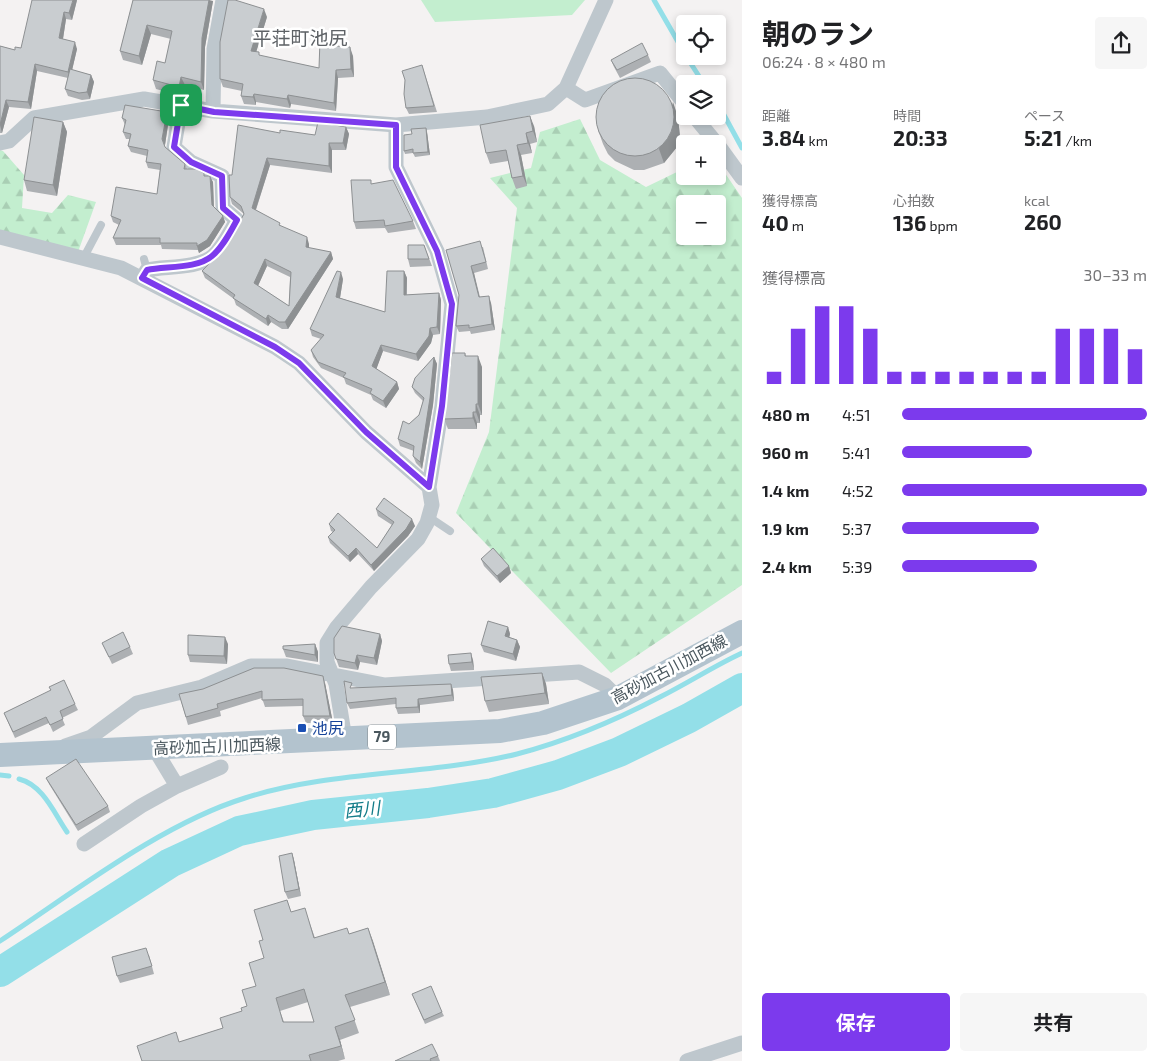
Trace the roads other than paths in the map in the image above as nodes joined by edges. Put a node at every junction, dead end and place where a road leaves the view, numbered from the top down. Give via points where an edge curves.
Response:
1 (223, 0) edge
2 (606, 0) edge
3 (566, 88) junction
4 (676, 93) edge
5 (181, 105) junction
6 (214, 112) junction
7 (396, 125) junction
8 (701, 125) edge
9 (710, 135) edge
10 (0, 143) edge
11 (726, 156) edge
12 (742, 178) edge
13 (101, 225) dead end
14 (0, 236) edge
15 (83, 259) junction
16 (144, 269) junction
17 (429, 487) junction
18 (429, 517) junction
19 (450, 531) dead end
20 (742, 632) edge
21 (332, 674) junction
22 (618, 698) junction
23 (345, 739) junction
24 (154, 748) junction
25 (43, 753) junction
26 (0, 755) edge
27 (221, 767) dead end
28 (177, 786) junction
29 (84, 844) dead end
30 (742, 1043) edge
31 (687, 1061) edge

1 - 6 street via 214,48
2 - 3 street
3 - 4 street via 585,100 660,73
3 - 7 street via 548,104 496,115
5 - 6 street
5 - 10 street via 144,99 48,114 34,118 9,141
5 - 16 street via 174,147 191,162 222,176 223,208 237,220 221,247 201,263
6 - 7 street
7 - 17 street via 396,167 437,251 452,304 442,406
8 - 9 street
11 - 12 street
13 - 15 lane
14 - 15 street
15 - 16 street via 121,268
16 - 17 street via 299,363 366,432
17 - 18 street via 432,505
18 - 19 lane
18 - 21 street via 418,539 371,587 327,643 327,662
20 - 22 main road, 高砂加古川加西線 / 79
21 - 22 street via 385,685 579,672 605,685
21 - 23 street
21 - 25 street via 287,666 251,666 202,687 137,703 91,736
22 - 23 main road, 高砂加古川加西線 / 79 via 543,723 500,731
23 - 24 main road, 高砂加古川加西線 / 79
24 - 25 main road, 高砂加古川加西線 / 79
24 - 28 street
25 - 26 main road, 高砂加古川加西線 / 79
27 - 28 street
28 - 29 street
30 - 31 street

